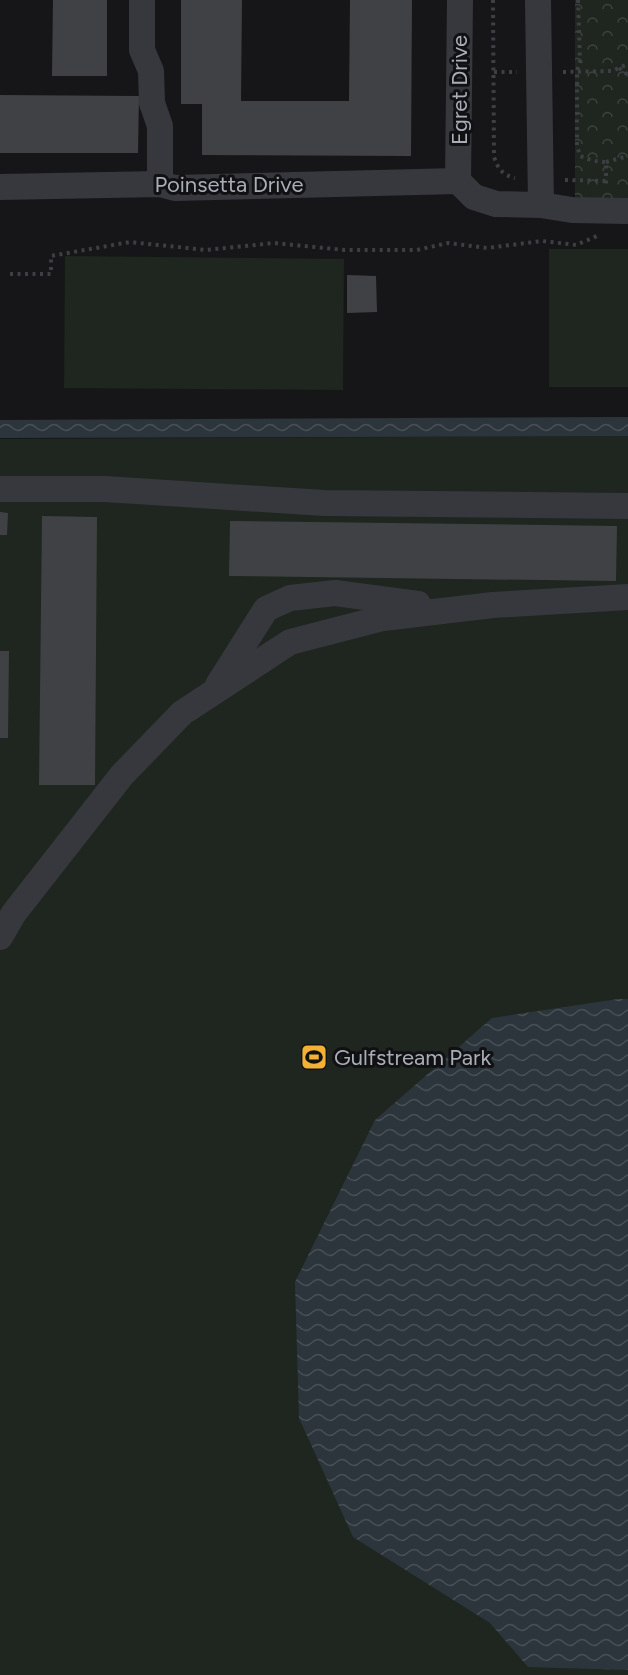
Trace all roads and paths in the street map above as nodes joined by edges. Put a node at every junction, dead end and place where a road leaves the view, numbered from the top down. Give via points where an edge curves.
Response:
1 (142, 0) edge
2 (460, 0) edge
3 (538, 0) edge
4 (578, 0) edge
5 (618, 68) dead end
6 (628, 75) edge
7 (628, 156) edge
8 (606, 162) junction
9 (458, 181) junction
10 (160, 184) junction
11 (0, 188) edge
12 (541, 205) junction
13 (617, 211) edge
14 (9, 274) dead end
15 (0, 489) edge
16 (628, 506) edge
17 (628, 597) edge
18 (458, 609) junction
19 (213, 693) junction
20 (1, 934) edge

1 - 10 street via 142,50 151,71 152,103 160,126
2 - 9 street, Egret Drive
3 - 12 street
4 - 8 path via 576,146 580,156
5 - 6 path
7 - 8 path
8 - 13 path
9 - 10 street, Poinsetta Drive via 175,188
9 - 12 street via 474,197 496,204
10 - 11 street, Poinsetta Drive
12 - 13 street
13 - 14 path via 598,236 576,245 542,241 487,248 448,243 417,250 354,250 274,243 206,250 130,242 51,256 51,274
15 - 16 street via 105,489 324,503
17 - 18 street
18 - 19 street via 383,618 290,642
18 - 19 street via 335,593 290,598 266,609
19 - 20 street via 182,713 122,775

